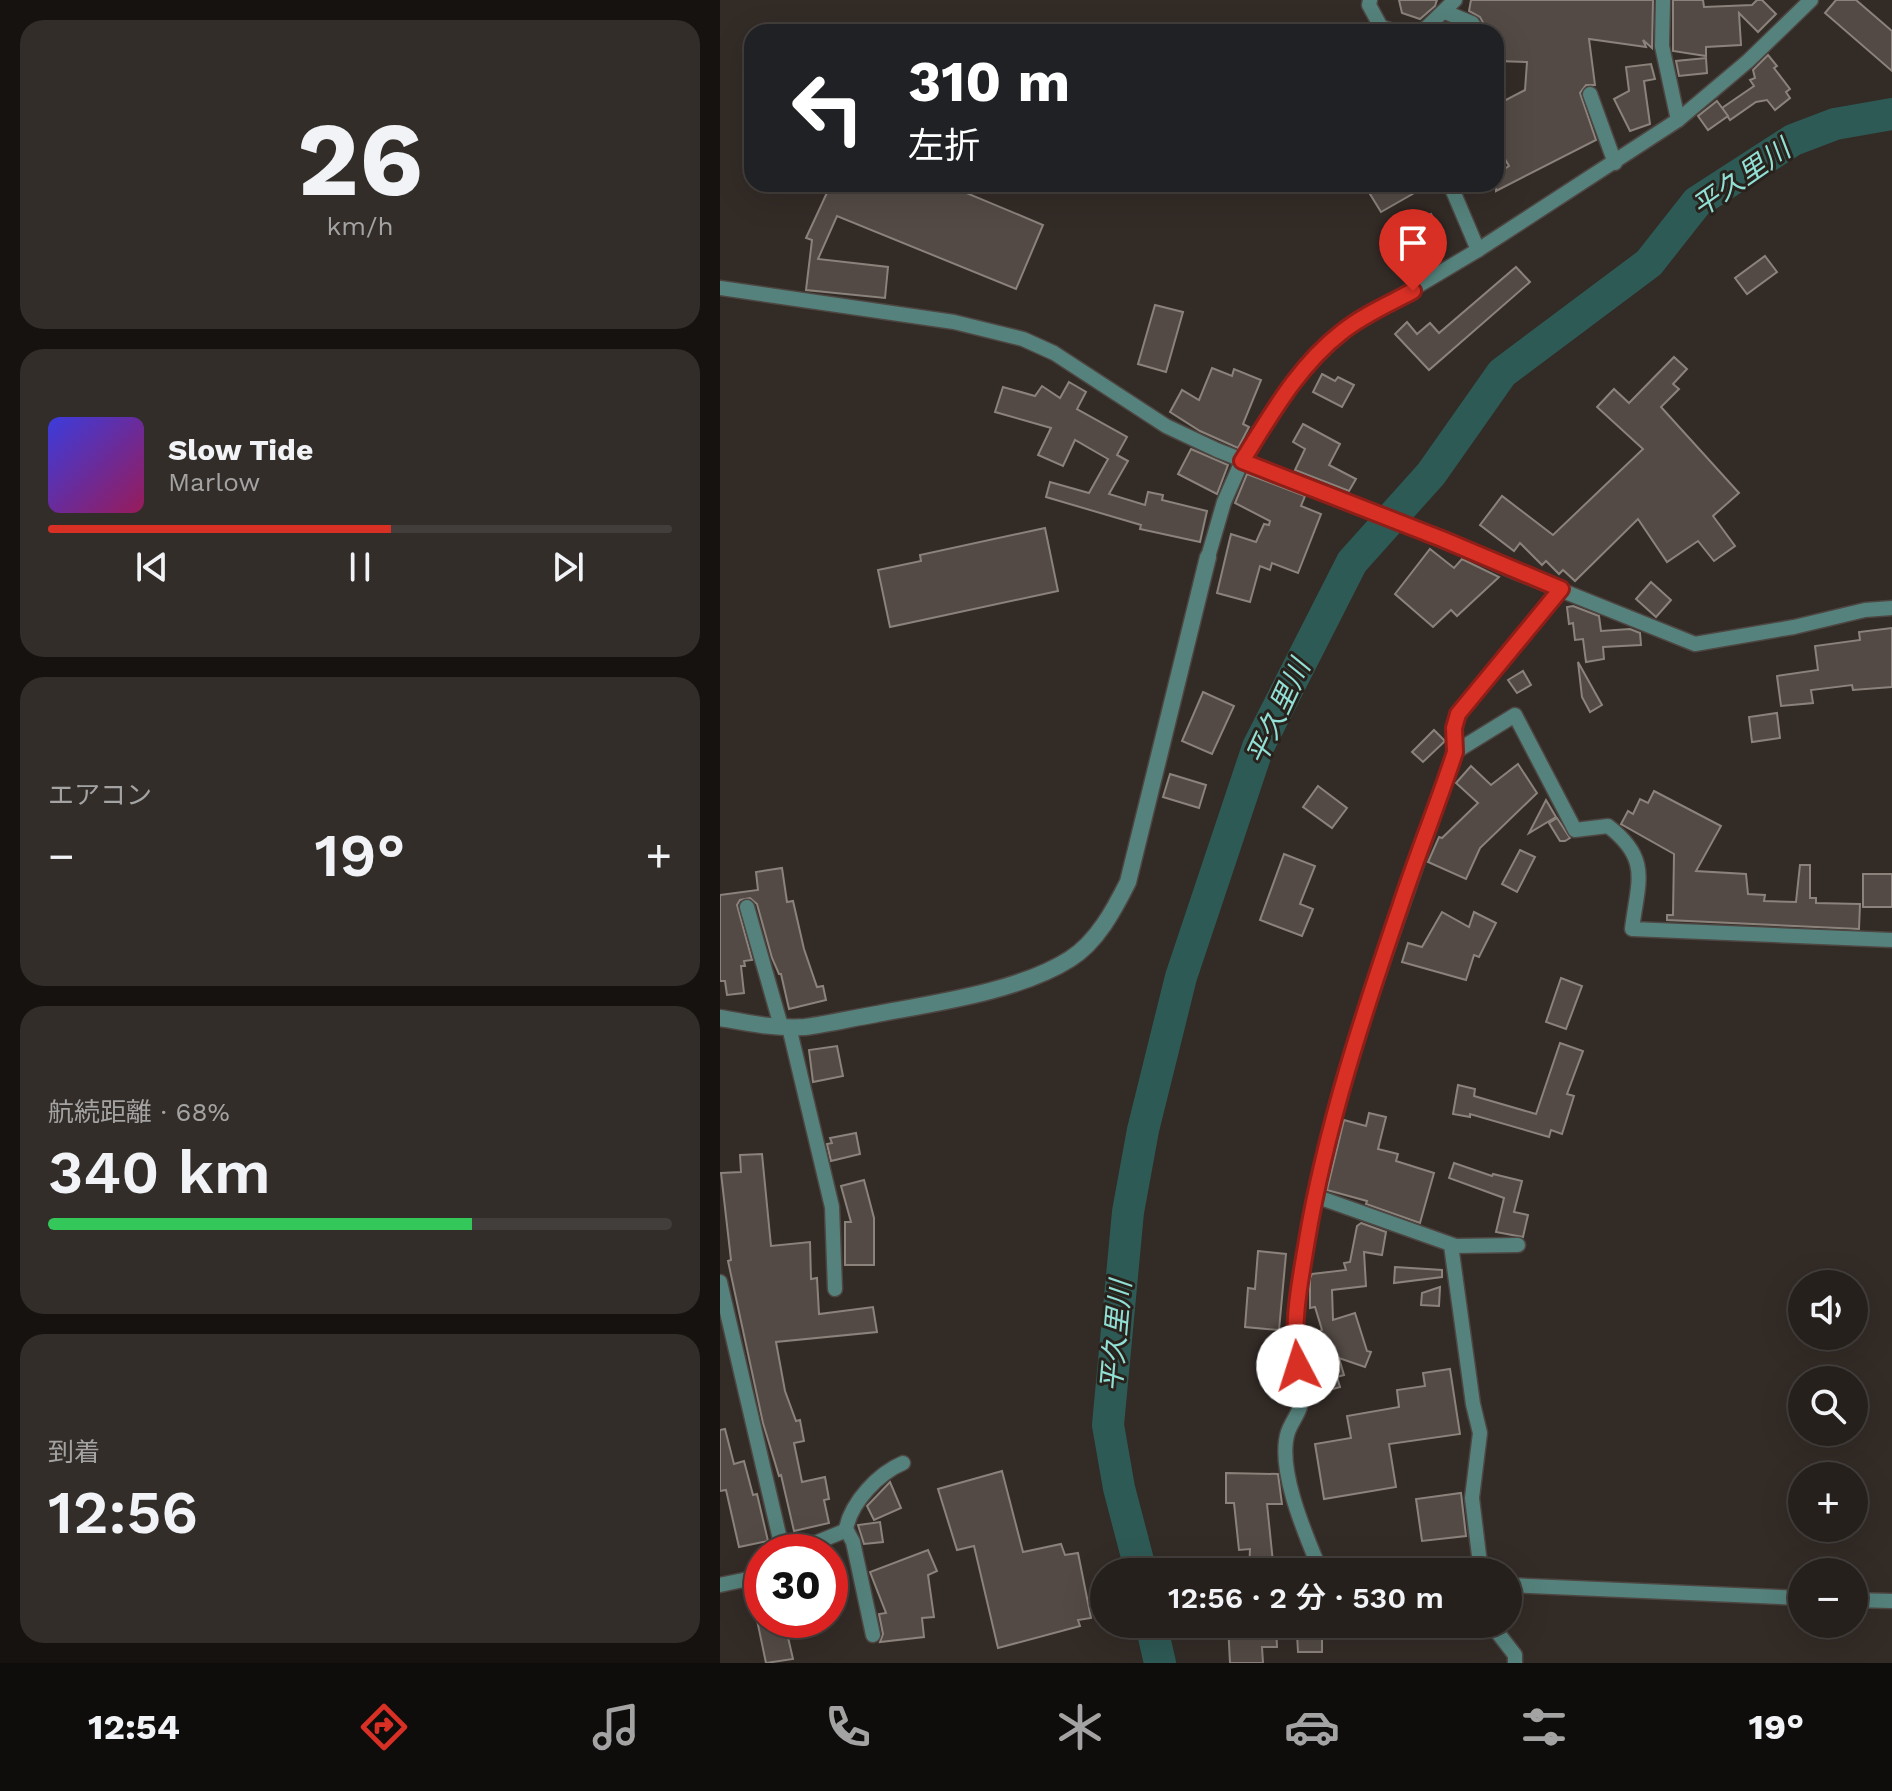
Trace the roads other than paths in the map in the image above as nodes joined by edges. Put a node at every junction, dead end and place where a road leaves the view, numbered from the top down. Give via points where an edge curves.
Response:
1 (1370, 0) edge
2 (1455, 0) edge
3 (1663, 0) edge
4 (1811, 0) edge
5 (1445, 12) junction
6 (1379, 24) edge
7 (1431, 24) edge
8 (1473, 24) edge
9 (1590, 94) dead end
10 (1678, 120) junction
11 (1615, 163) junction
12 (1453, 192) edge
13 (1478, 250) junction
14 (720, 288) edge
15 (1242, 461) junction
16 (1208, 557) joint
17 (1561, 589) junction
18 (1892, 608) edge
19 (1455, 752) junction
20 (747, 907) dead end
21 (1892, 940) edge
22 (720, 1018) edge
23 (785, 1027) junction
24 (1315, 1196) junction
25 (1451, 1245) junction
26 (1518, 1245) dead end
27 (720, 1282) edge
28 (835, 1289) dead end
29 (903, 1463) dead end
30 (846, 1529) junction
31 (779, 1534) edge
32 (838, 1534) edge
33 (1316, 1558) edge
34 (1479, 1558) edge
35 (744, 1580) edge
36 (720, 1585) edge
37 (1522, 1586) edge
38 (1788, 1597) edge
39 (1868, 1600) edge
40 (1892, 1601) edge
41 (873, 1635) dead end
42 (1502, 1638) edge
43 (1515, 1663) edge

1 - 6 street
2 - 5 street
3 - 10 street via 1662,46
4 - 10 street
5 - 7 street
5 - 8 street
9 - 11 street
10 - 11 street
11 - 13 street
12 - 13 street
13 - 15 street via 1332,340 1300,373
14 - 15 street via 954,322 1023,339 1054,353 1166,426
15 - 16 street
15 - 17 street
16 - 23 street via 1128,882 1093,939 1072,958 1023,982 919,1006
17 - 18 street via 1695,644
17 - 19 street via 1458,714
19 - 21 street via 1515,715 1575,830 1608,826 1634,851 1640,869 1632,929
19 - 24 street via 1386,950
20 - 23 street
22 - 23 street
23 - 28 street via 832,1207
24 - 25 street
24 - 33 street via 1293,1337 1302,1394 1298,1417 1288,1433 1287,1458 1293,1497
25 - 26 street
25 - 34 street via 1480,1433 1472,1498
27 - 31 street
29 - 30 street via 874,1483 848,1515
30 - 32 street
30 - 41 street
35 - 36 street
37 - 38 street
39 - 40 street
42 - 43 street

